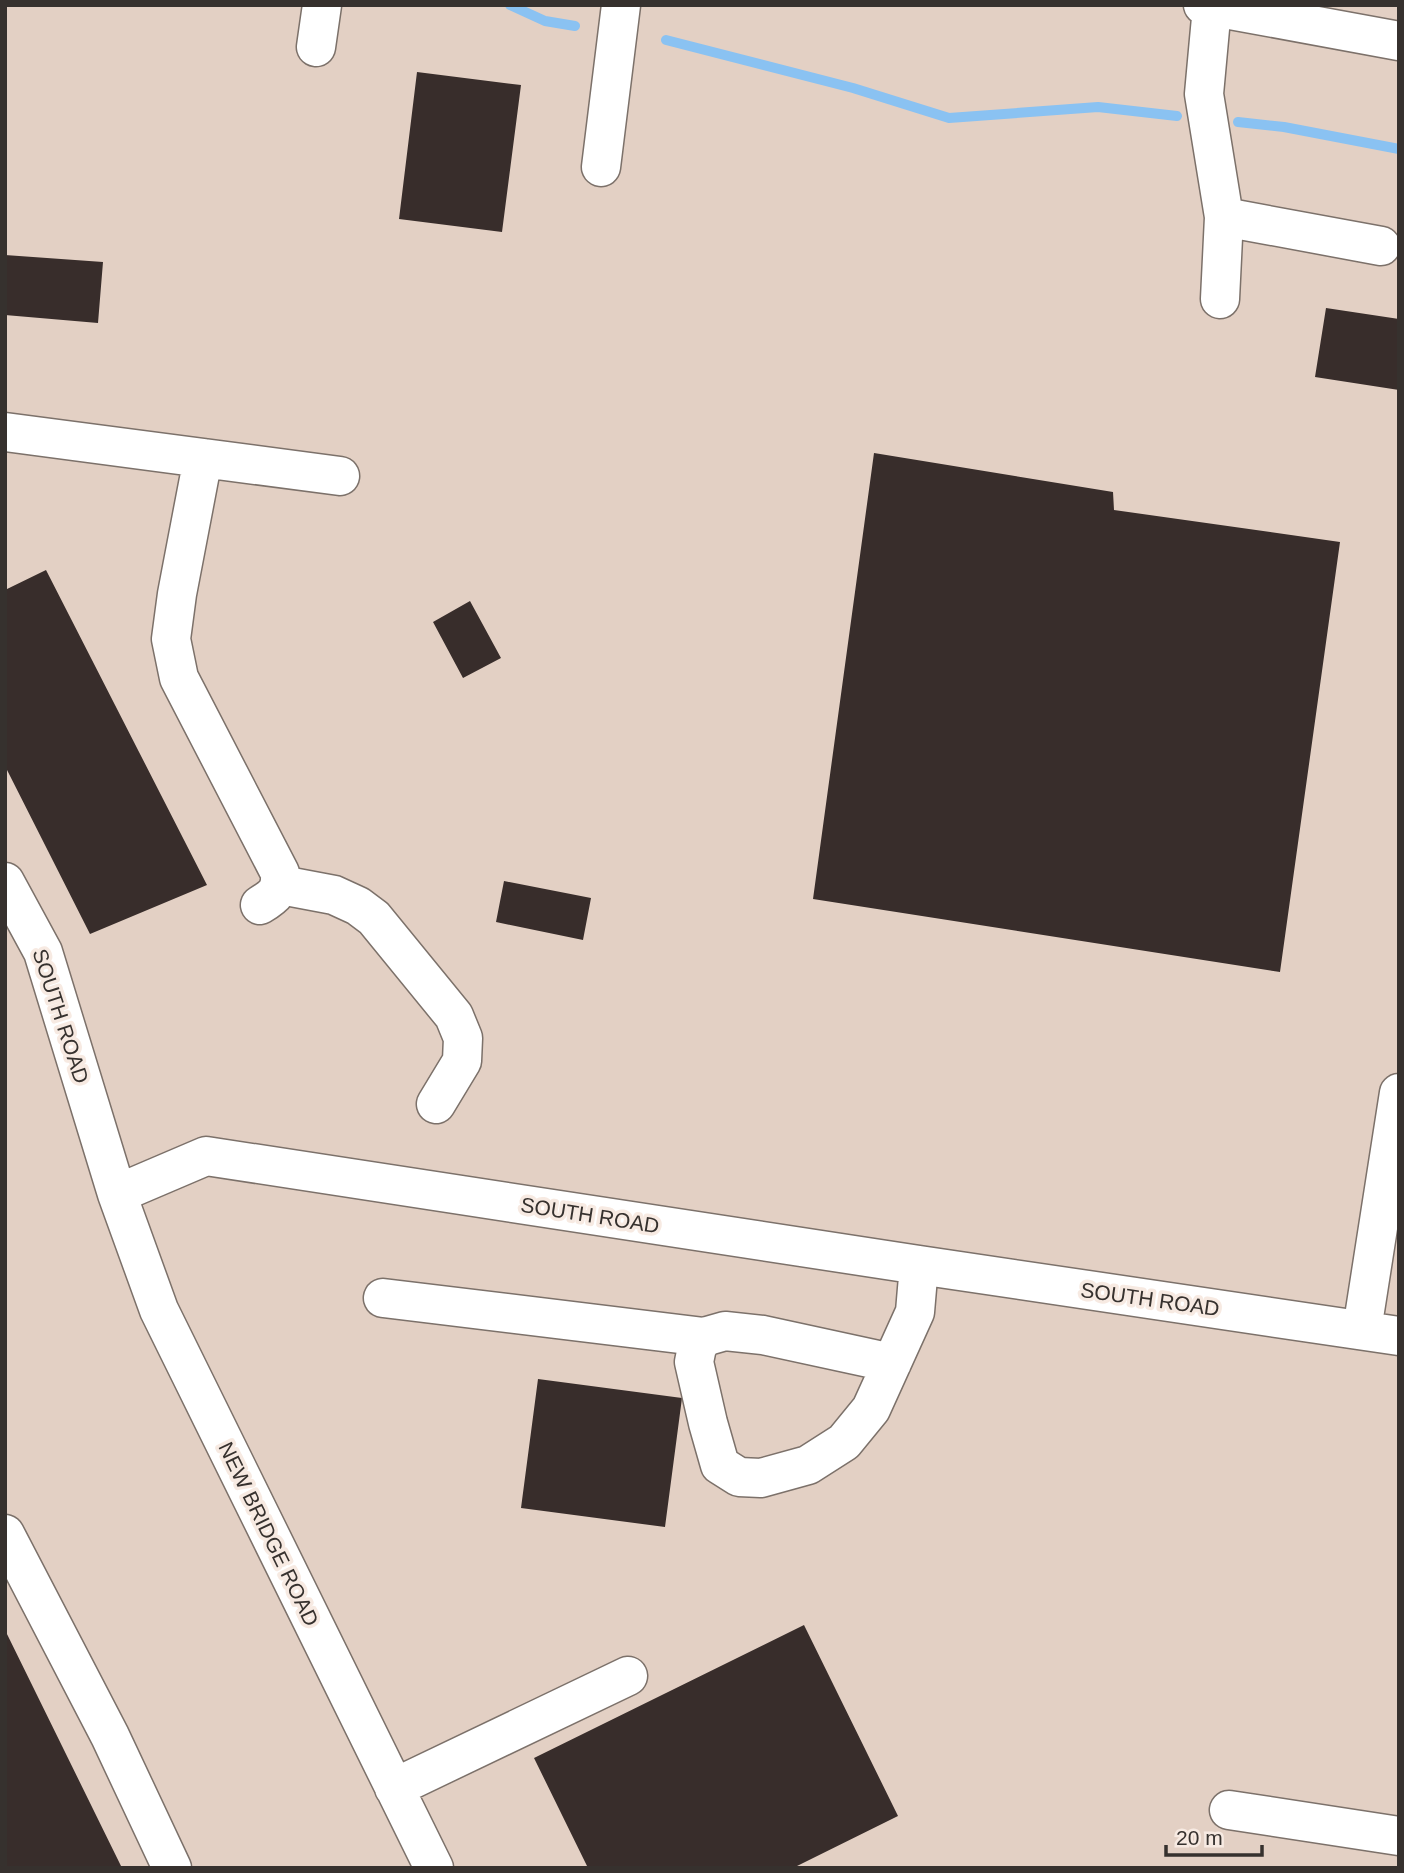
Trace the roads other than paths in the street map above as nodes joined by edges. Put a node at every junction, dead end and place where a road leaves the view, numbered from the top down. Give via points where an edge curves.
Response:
1 (322, 5) edge
2 (621, 5) edge
3 (1207, 6) edge
4 (1399, 41) edge
5 (316, 47) dead end
6 (601, 167) dead end
7 (1224, 217) junction
8 (1381, 246) dead end
9 (1220, 299) dead end
10 (5, 432) edge
11 (203, 458) junction
12 (340, 476) dead end
13 (5, 882) edge
14 (1399, 1093) edge
15 (436, 1104) dead end
16 (117, 1194) junction
17 (919, 1265) junction
18 (383, 1298) dead end
19 (1362, 1330) junction
20 (1399, 1336) edge
21 (704, 1337) junction
22 (892, 1363) junction
23 (5, 1534) edge
24 (628, 1676) dead end
25 (394, 1788) junction
26 (1229, 1810) dead end
27 (1399, 1836) edge
28 (172, 1868) edge
29 (434, 1868) edge

1 - 5 street
2 - 6 street
3 - 4 street
3 - 7 street via 1204,94
7 - 8 street
7 - 9 street
10 - 11 street
11 - 12 street
11 - 15 street via 171,639 179,678 280,873 270,895 334,895 366,912 454,1016 463,1038 462,1061
13 - 16 street, SOUTH ROAD via 43,952
14 - 19 street
16 - 17 street, SOUTH ROAD via 206,1156
16 - 25 street, NEW BRIDGE ROAD via 159,1310
17 - 19 street, SOUTH ROAD
17 - 22 street via 915,1311
18 - 21 street
19 - 20 street, SOUTH ROAD
21 - 22 street via 725,1331 763,1335
21 - 22 street via 694,1362 708,1423 720,1465 738,1477 761,1478 808,1465 844,1442 871,1409
23 - 28 street via 110,1736
24 - 25 street
25 - 29 street, NEW BRIDGE ROAD
26 - 27 street

